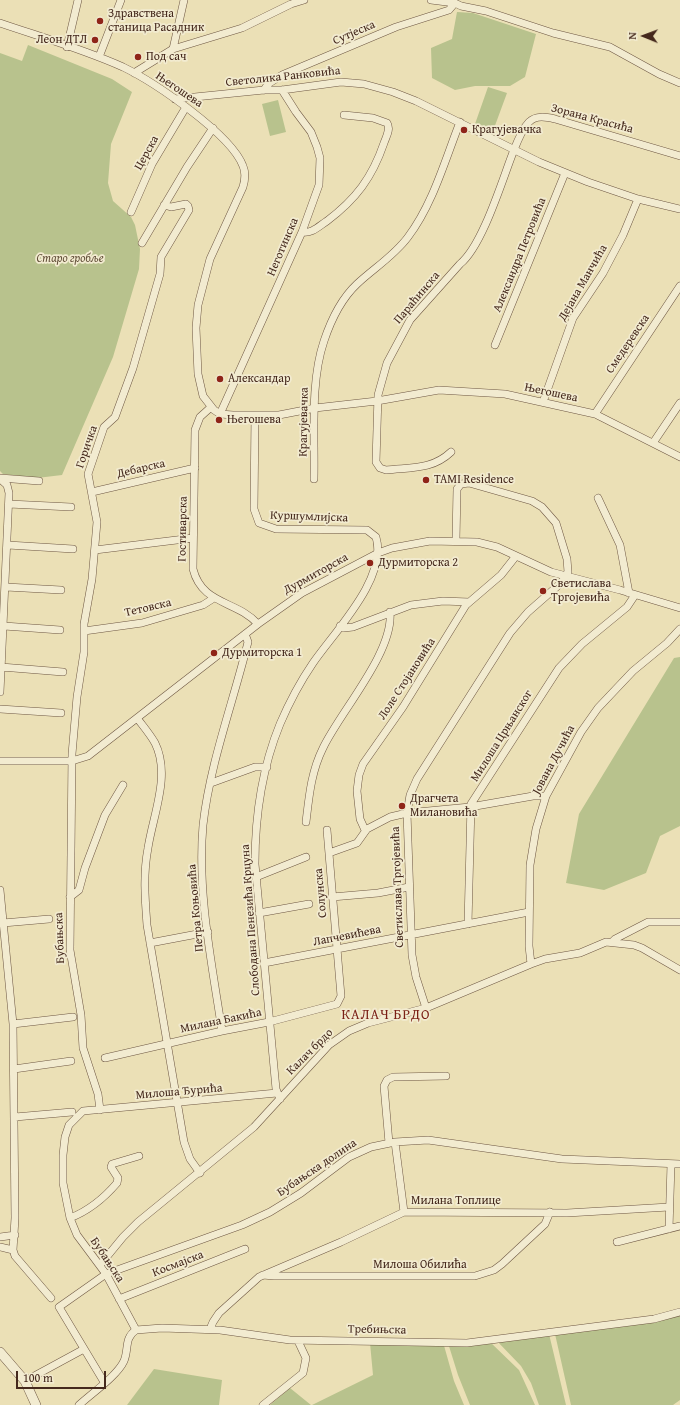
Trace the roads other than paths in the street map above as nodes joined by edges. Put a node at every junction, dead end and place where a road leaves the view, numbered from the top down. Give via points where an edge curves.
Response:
1 (78, 0) edge
2 (121, 0) edge
3 (184, 0) edge
4 (304, 0) edge
5 (431, 0) edge
6 (292, 2) edge
7 (455, 3) junction
8 (0, 23) edge
9 (67, 47) junction
10 (173, 49) junction
11 (99, 57) junction
12 (134, 73) junction
13 (680, 82) edge
14 (264, 90) junction
15 (282, 90) junction
16 (175, 100) junction
17 (186, 107) junction
18 (344, 115) dead end
19 (460, 122) junction
20 (213, 128) junction
21 (514, 150) junction
22 (680, 156) edge
23 (565, 173) junction
24 (638, 199) junction
25 (164, 205) junction
26 (680, 209) edge
27 (132, 212) dead end
28 (302, 232) junction
29 (142, 244) dead end
30 (680, 286) edge
31 (495, 345) dead end
32 (377, 401) junction
33 (543, 402) junction
34 (680, 403) edge
35 (210, 408) junction
36 (315, 408) junction
37 (220, 414) junction
38 (595, 414) junction
39 (255, 416) junction
40 (653, 443) junction
41 (450, 452) dead end
42 (680, 457) edge
43 (195, 468) junction
44 (0, 478) edge
45 (314, 479) dead end
46 (39, 481) dead end
47 (92, 492) junction
48 (598, 498) dead end
49 (9, 504) junction
50 (71, 507) dead end
51 (193, 538) junction
52 (456, 540) junction
53 (8, 545) junction
54 (73, 549) dead end
55 (95, 550) junction
56 (378, 553) junction
57 (516, 556) junction
58 (566, 576) junction
59 (6, 587) junction
60 (61, 590) dead end
61 (632, 594) junction
62 (214, 598) junction
63 (469, 602) junction
64 (680, 608) edge
65 (390, 612) junction
66 (258, 624) junction
67 (4, 626) junction
68 (340, 626) junction
69 (680, 629) edge
70 (60, 630) dead end
71 (84, 631) junction
72 (245, 634) junction
73 (1, 652) edge
74 (1, 667) junction
75 (64, 672) dead end
76 (0, 692) edge
77 (0, 709) edge
78 (60, 713) dead end
79 (137, 718) junction
80 (0, 761) edge
81 (72, 761) junction
82 (267, 767) junction
83 (211, 783) junction
84 (124, 785) dead end
85 (546, 796) junction
86 (470, 807) junction
87 (407, 813) junction
88 (306, 822) dead end
89 (327, 830) dead end
90 (365, 830) junction
91 (329, 853) junction
92 (306, 858) dead end
93 (256, 877) junction
94 (409, 887) junction
95 (0, 890) edge
96 (70, 897) junction
97 (332, 897) junction
98 (309, 904) dead end
99 (529, 912) junction
100 (259, 913) junction
101 (49, 919) dead end
102 (680, 922) edge
103 (3, 923) junction
104 (468, 924) junction
105 (208, 932) junction
106 (410, 935) junction
107 (612, 942) junction
108 (150, 943) junction
109 (338, 949) junction
110 (264, 963) junction
111 (531, 964) junction
112 (680, 970) edge
113 (340, 1002) joint
114 (426, 1008) junction
115 (73, 1017) dead end
116 (269, 1022) junction
117 (13, 1024) junction
118 (222, 1031) junction
119 (167, 1044) junction
120 (105, 1058) dead end
121 (71, 1061) dead end
122 (14, 1069) junction
123 (446, 1076) dead end
124 (278, 1096) junction
125 (177, 1103) junction
126 (100, 1110) junction
127 (83, 1111) joint
128 (72, 1112) dead end
129 (15, 1116) junction
130 (392, 1143) junction
131 (139, 1156) dead end
132 (671, 1164) junction
133 (680, 1164) edge
134 (200, 1173) junction
135 (669, 1207) junction
136 (404, 1212) junction
137 (550, 1212) junction
138 (70, 1218) junction
139 (680, 1226) edge
140 (669, 1229) junction
141 (15, 1235) junction
142 (0, 1237) edge
143 (617, 1242) dead end
144 (0, 1247) edge
145 (245, 1249) dead end
146 (13, 1250) junction
147 (100, 1265) junction
148 (106, 1274) junction
149 (263, 1275) junction
150 (51, 1298) dead end
151 (119, 1299) junction
152 (680, 1312) edge
153 (210, 1329) junction
154 (136, 1330) junction
155 (298, 1340) junction
156 (84, 1349) junction
157 (0, 1353) edge
158 (25, 1381) junction
159 (104, 1382) junction
160 (36, 1405) edge
161 (79, 1405) edge
162 (263, 1405) edge

1 - 9 street
2 - 11 street
3 - 10 street
4 - 6 street
5 - 7 street
6 - 10 street via 242,28
7 - 13 street via 545,31 610,47 659,74
7 - 14 street, Сутјеска via 449,10 396,27 282,75 268,84
8 - 9 street, Његошева
9 - 11 street, Његошева
10 - 12 street
11 - 12 street, Његошева
12 - 16 street, Његошева
14 - 15 street, Светолика Ранковића
14 - 16 street, Светолика Ранковића
15 - 19 street, Светолика Ранковића via 334,82 353,82 404,96
15 - 28 street, Неготинска via 311,132 320,158 319,185
16 - 17 street, Његошева
17 - 20 street, Његошева
17 - 27 street, Церска via 152,164
18 - 28 street via 373,118 388,123 382,148 372,172 351,201 317,228
19 - 21 street, Светолика Ранковића
19 - 36 street, Крагујевачка via 430,198 415,228 400,248 349,292 332,321 319,358
20 - 25 street
20 - 35 street, Његошева via 240,160 245,174 242,191 210,259 198,305 198,374 203,396
21 - 22 street, Зорана Красића via 528,123 536,118 546,117
21 - 23 street, Светолика Ранковића
21 - 32 street, Параћинска via 488,217 468,258 404,330 383,374
23 - 24 street, Светолика Ранковића
23 - 31 street, Александра Петровића
24 - 26 street, Светолика Ранковића
24 - 33 street, Дејана Манчића via 603,273 573,318
25 - 29 street
25 - 47 street, Горичка via 171,207 186,204 189,210 160,260 159,277 134,368 115,417 104,427 89,472
28 - 37 street, Неготинска
30 - 38 street, Смедеревска
32 - 33 street, Његошева via 439,390 505,394
32 - 36 street, Његошева
32 - 41 street, Параћинска via 376,462 380,468 386,470 431,466
33 - 38 street, Његошева
34 - 40 street
35 - 37 street, Његошева
35 - 43 street, Гостиварска via 200,417 196,426
36 - 39 street, Његошева via 279,415
36 - 45 street, Крагујевачка
37 - 39 street, Његошева
38 - 40 street, Његошева
39 - 56 street, Куршумлијска via 254,509 259,523 276,529 367,530 376,537
40 - 42 street, Његошева
43 - 47 street, Дебарска
43 - 51 street, Гостиварска
44 - 46 street
44 - 49 street via 8,488
47 - 55 street, Горичка via 97,515
48 - 61 street via 620,544
49 - 50 street
49 - 53 street
51 - 55 street
51 - 62 street, Гостиварска via 194,573 203,588
52 - 56 street, Дурмиторска via 408,544
52 - 57 street, Дурмиторска via 487,544
52 - 58 street via 455,501 457,489 461,484 469,483 532,501 549,514 558,528 568,563
53 - 54 street
53 - 59 street
55 - 71 street, Горичка
56 - 66 street, Дурмиторска via 302,593
56 - 68 street, Слободана Пенезића Крцуна via 365,592
57 - 58 street, Дурмиторска
57 - 63 street, Лоле Стојановића via 501,575
58 - 61 street, Дурмиторска
58 - 87 street, Светислава Тргојевића via 510,633 417,779 410,795
59 - 60 street
59 - 67 street
61 - 64 street, Дурмиторска
61 - 86 street, Милоша Црњанског via 627,606 559,668
62 - 66 street, Гостиварска via 246,612
62 - 71 street, Тетовска via 203,605 142,623
63 - 65 street via 419,604
63 - 90 street, Лоле Стојановића via 431,665 368,755 361,769 358,800 360,818
65 - 68 street via 353,627
65 - 88 street via 386,636 367,678 332,729 316,763 309,791
66 - 72 street, Дурмиторска
67 - 70 street
67 - 73 street
68 - 82 street, Слободана Пенезића Крцуна via 306,674 291,702 280,726
69 - 85 street, Јована Дучића via 598,708 580,732
71 - 81 street, Горичка
72 - 79 street, Дурмиторска
72 - 83 street, Петра Коњовића via 248,642
73 - 74 street
74 - 75 street
74 - 76 street
77 - 78 street
79 - 81 street, Дурмиторска via 94,753
79 - 108 street via 155,742 162,769 144,879
80 - 81 street, Дурмиторска
81 - 96 street, Бубањска
82 - 83 street via 255,767
82 - 93 street, Слободана Пенезића Крцуна via 257,818
83 - 105 street, Петра Коњовића via 202,847
84 - 96 street via 105,815 79,890
85 - 86 street
85 - 99 street, Јована Дучића via 532,848
86 - 87 street
86 - 104 street
87 - 90 street via 385,819
87 - 94 street, Светислава Тргојевића
89 - 91 street, Солунска
90 - 91 street via 357,843
91 - 97 street, Солунска
92 - 93 street
93 - 100 street, Слободана Пенезића Крцуна
94 - 97 street
94 - 106 street, Светислава Тргојевића
95 - 103 street
96 - 126 street, Бубањска via 70,959 81,1015 83,1048 98,1094
97 - 109 street, Солунска
98 - 100 street
99 - 104 street, Лапчевићева
99 - 111 street, Јована Дучића
100 - 110 street, Слободана Пенезића Крцуна
101 - 103 street
102 - 107 street via 648,922
103 - 117 street
104 - 106 street, Лапчевићева
105 - 108 street
105 - 118 street, Петра Коњовића
106 - 109 street, Лапчевићева
106 - 114 street, Светислава Тргојевића via 416,977
107 - 111 street, Калач брдо via 602,943 580,953 544,959
107 - 112 street, Калач брдо via 642,948
108 - 119 street
109 - 110 street, Лапчевићева
109 - 113 street, Солунска
110 - 116 street, Слободана Пенезића Крцуна
111 - 114 street, Калач брдо
113 - 116 street, Милана Бакића via 334,1006
114 - 124 street, Калач брдо via 377,1020 343,1035
115 - 117 street
116 - 118 street, Милана Бакића
116 - 124 street, Слободана Пенезића Крцуна
117 - 122 street
118 - 119 street, Милана Бакића
119 - 120 street, Милана Бакића
119 - 125 street
121 - 122 street
122 - 129 street
123 - 130 street via 393,1077 387,1080 384,1086
124 - 125 street, Милоша Ђурића
124 - 134 street, Калач брдо via 263,1118
125 - 126 street, Милоша Ђурића
125 - 134 street via 185,1148
126 - 127 street, Милоша Ђурића
127 - 138 street, Бубањска via 71,1122 64,1143 62,1172
128 - 129 street
129 - 141 street
130 - 132 street, Бубањска долина via 428,1140 562,1158
130 - 136 street
130 - 148 street, Бубањска долина via 360,1151 301,1193 255,1219
131 - 138 street via 112,1164 111,1167 118,1178 117,1183 94,1204
132 - 133 street, Бубањска долина
132 - 135 street
134 - 147 street, Калач брдо via 138,1222
135 - 137 street, Милана Топлице
135 - 140 street
136 - 137 street, Милана Топлице
136 - 149 street, Милана Топлице
137 - 149 street, Милоша Обилића via 545,1224 523,1245 494,1270 483,1275
138 - 147 street, Бубањска via 77,1235
139 - 140 street
140 - 143 street
141 - 142 street
141 - 146 street
144 - 146 street
145 - 151 street, Космајска
146 - 150 street via 18,1261
147 - 148 street, Бубањска
148 - 151 street, Бубањска
148 - 156 street, Бубањска долина via 59,1307
149 - 153 street, Милана Топлице via 219,1312
151 - 154 street, Бубањска
152 - 155 street, Требињска via 654,1319 466,1343
153 - 154 street, Требињска
153 - 155 street, Требињска
154 - 159 street via 128,1338 122,1364
155 - 162 street via 306,1358 303,1372
156 - 158 street
156 - 159 street
157 - 158 street
158 - 160 street
159 - 161 street

